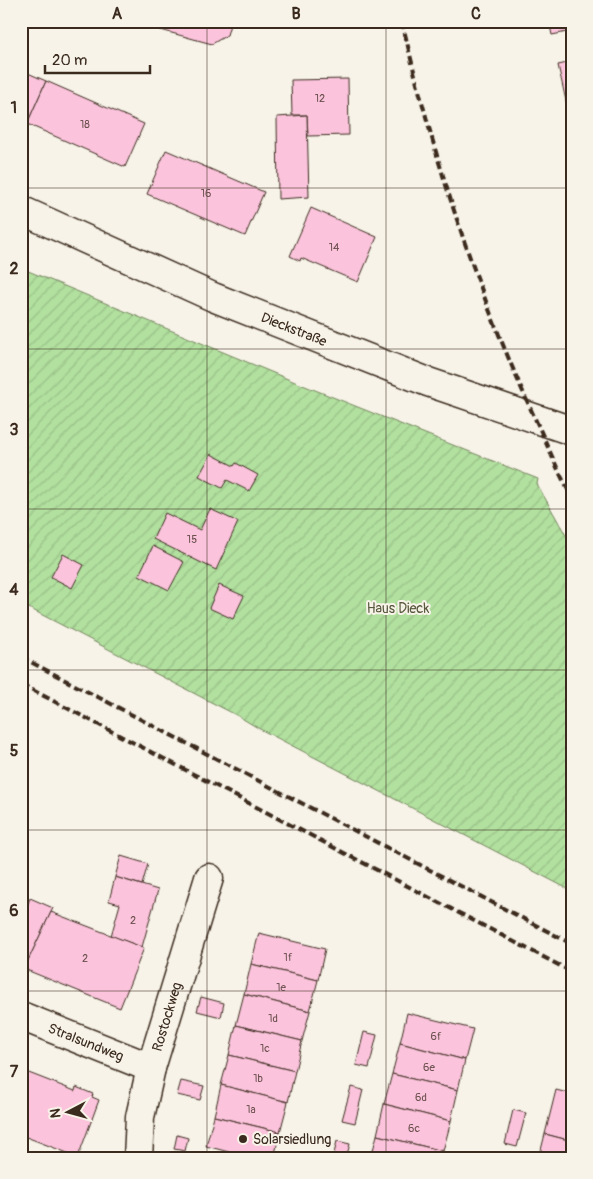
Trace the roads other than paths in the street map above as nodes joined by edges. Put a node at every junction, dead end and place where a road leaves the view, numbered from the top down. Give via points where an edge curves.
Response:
1 (21, 210) edge
2 (572, 430) edge
3 (209, 878) dead end
4 (21, 1016) edge
5 (151, 1068) junction
6 (138, 1158) edge

1 - 2 street, Dieckstraße via 231,304 428,382
3 - 5 street, Rostockweg
4 - 5 street, Stralsundweg
5 - 6 street, Rostockweg via 140,1117

